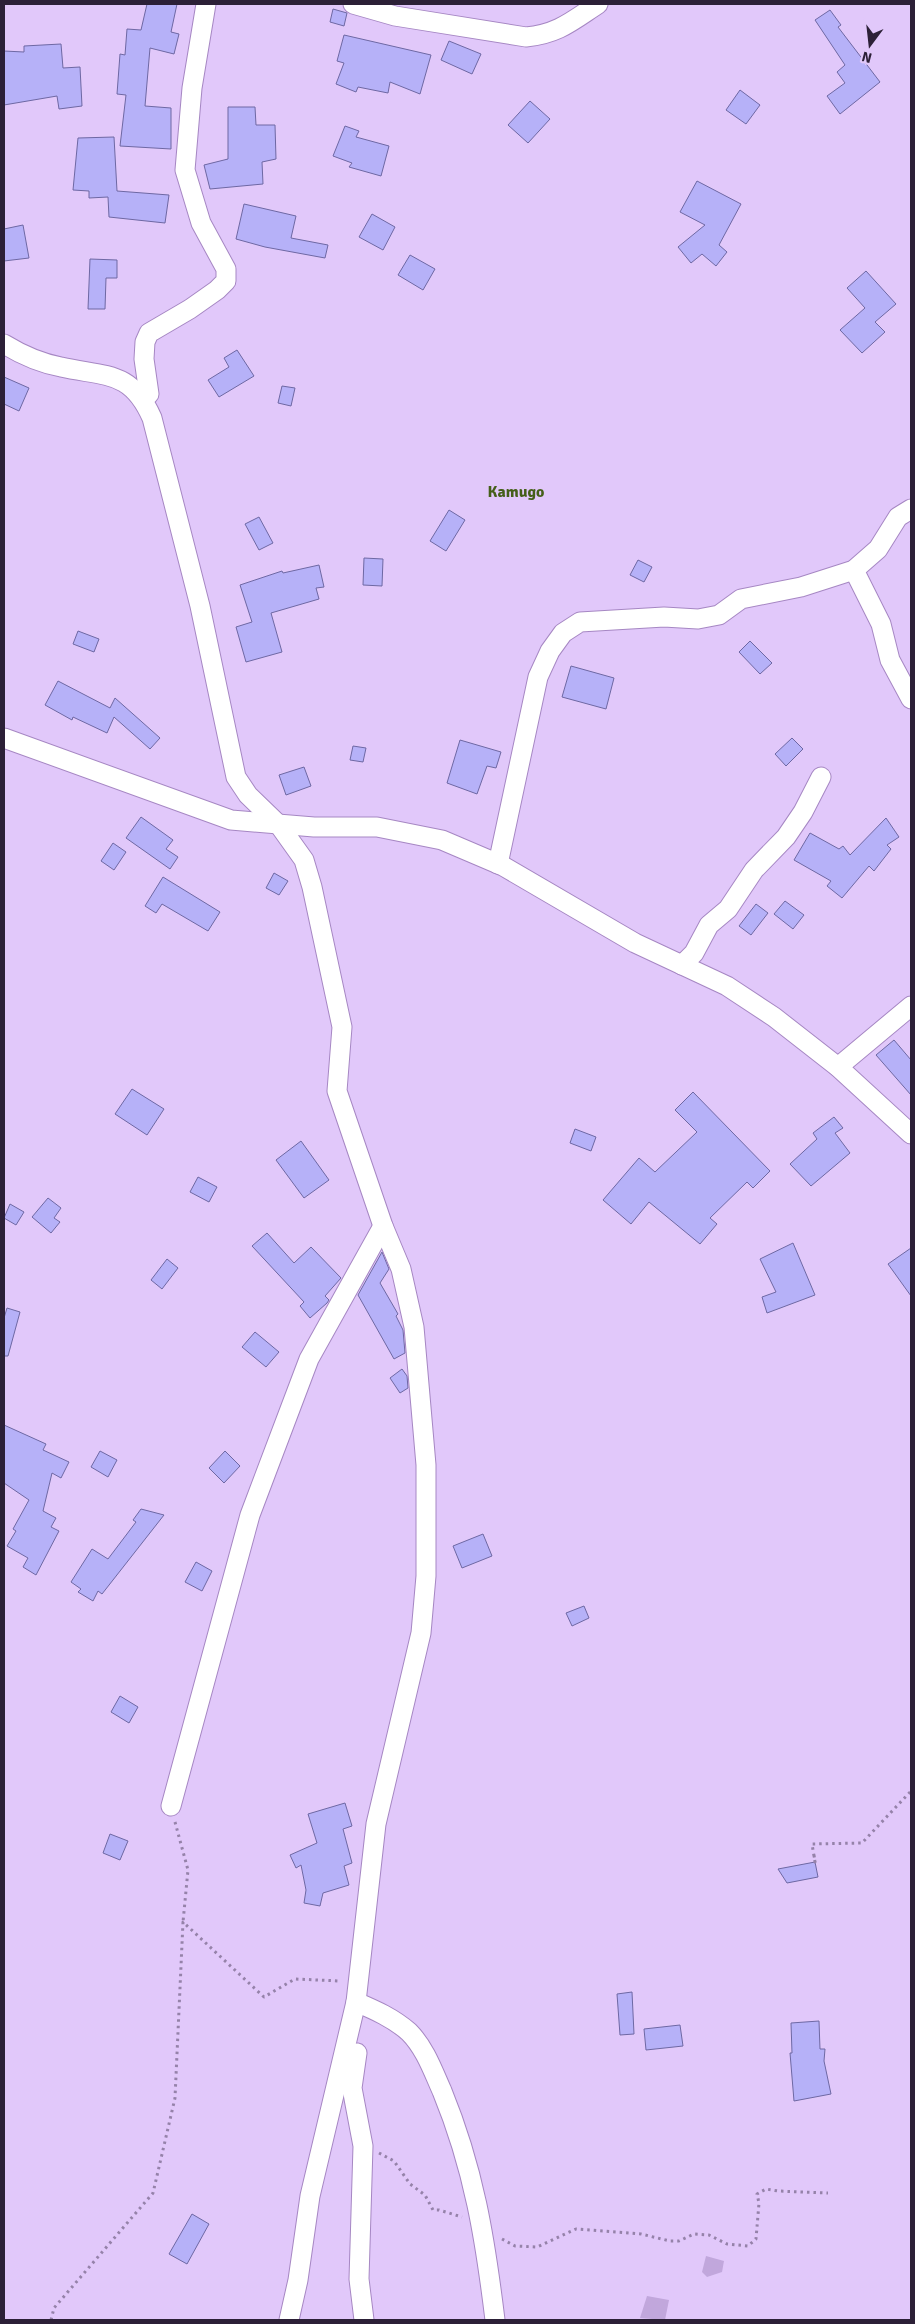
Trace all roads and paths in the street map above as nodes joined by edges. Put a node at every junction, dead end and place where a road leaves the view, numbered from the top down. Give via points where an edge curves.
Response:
1 (206, 4) edge
2 (353, 4) edge
3 (598, 4) edge
4 (4, 344) edge
5 (144, 398) junction
6 (911, 510) edge
7 (854, 570) junction
8 (911, 699) edge
9 (4, 738) edge
10 (821, 777) dead end
11 (279, 824) junction
12 (498, 864) junction
13 (682, 965) junction
14 (911, 1006) edge
15 (838, 1067) junction
16 (911, 1134) edge
17 (383, 1226) junction
18 (911, 1791) edge
19 (171, 1806) joint
20 (814, 1855) dead end
21 (183, 1922) junction
22 (358, 1982) junction
23 (356, 2002) junction
24 (363, 2146) junction
25 (828, 2193) dead end
26 (483, 2231) junction
27 (51, 2320) edge
28 (289, 2320) edge
29 (364, 2320) edge
30 (495, 2320) edge

1 - 5 street via 192,88 185,170 201,223 226,268 226,281 190,309 149,333 144,359 149,394
2 - 3 street via 395,16 526,37 545,35 565,27
4 - 5 street via 23,356 119,379
5 - 11 street via 152,418 200,606 236,777 248,795
6 - 7 street via 898,517 878,550
7 - 8 street via 881,624 890,660
7 - 12 street via 801,587 741,599 719,615 698,619 664,617 580,622 563,634 550,650 538,677
9 - 11 street via 231,820
10 - 13 street via 786,837 754,870 728,909 710,926 694,953
11 - 12 street via 377,827 442,840
11 - 17 street via 304,860 312,887 342,1027 337,1091
12 - 13 street via 635,943
13 - 15 street via 728,986
14 - 15 street
15 - 16 street
17 - 19 street via 309,1359 250,1515
17 - 22 street via 401,1269 414,1328 426,1465 426,1576 421,1633 376,1824
18 - 20 path via 862,1843 812,1844 815,1862
19 - 21 path via 188,1870
21 - 22 path via 264,1997 296,1979
21 - 27 path via 175,2098 153,2193 54,2308
22 - 23 street
23 - 24 street via 360,2023 352,2088
23 - 26 street via 386,2015 410,2033 429,2059 473,2180
23 - 28 street via 310,2196
24 - 26 path via 394,2161 410,2184 425,2195 433,2210 445,2211
24 - 29 street via 359,2279
25 - 26 path via 766,2189 757,2194 760,2203 756,2239 748,2246 727,2244 709,2235 694,2234 670,2241 641,2234 576,2229 537,2247 515,2246
26 - 30 street

